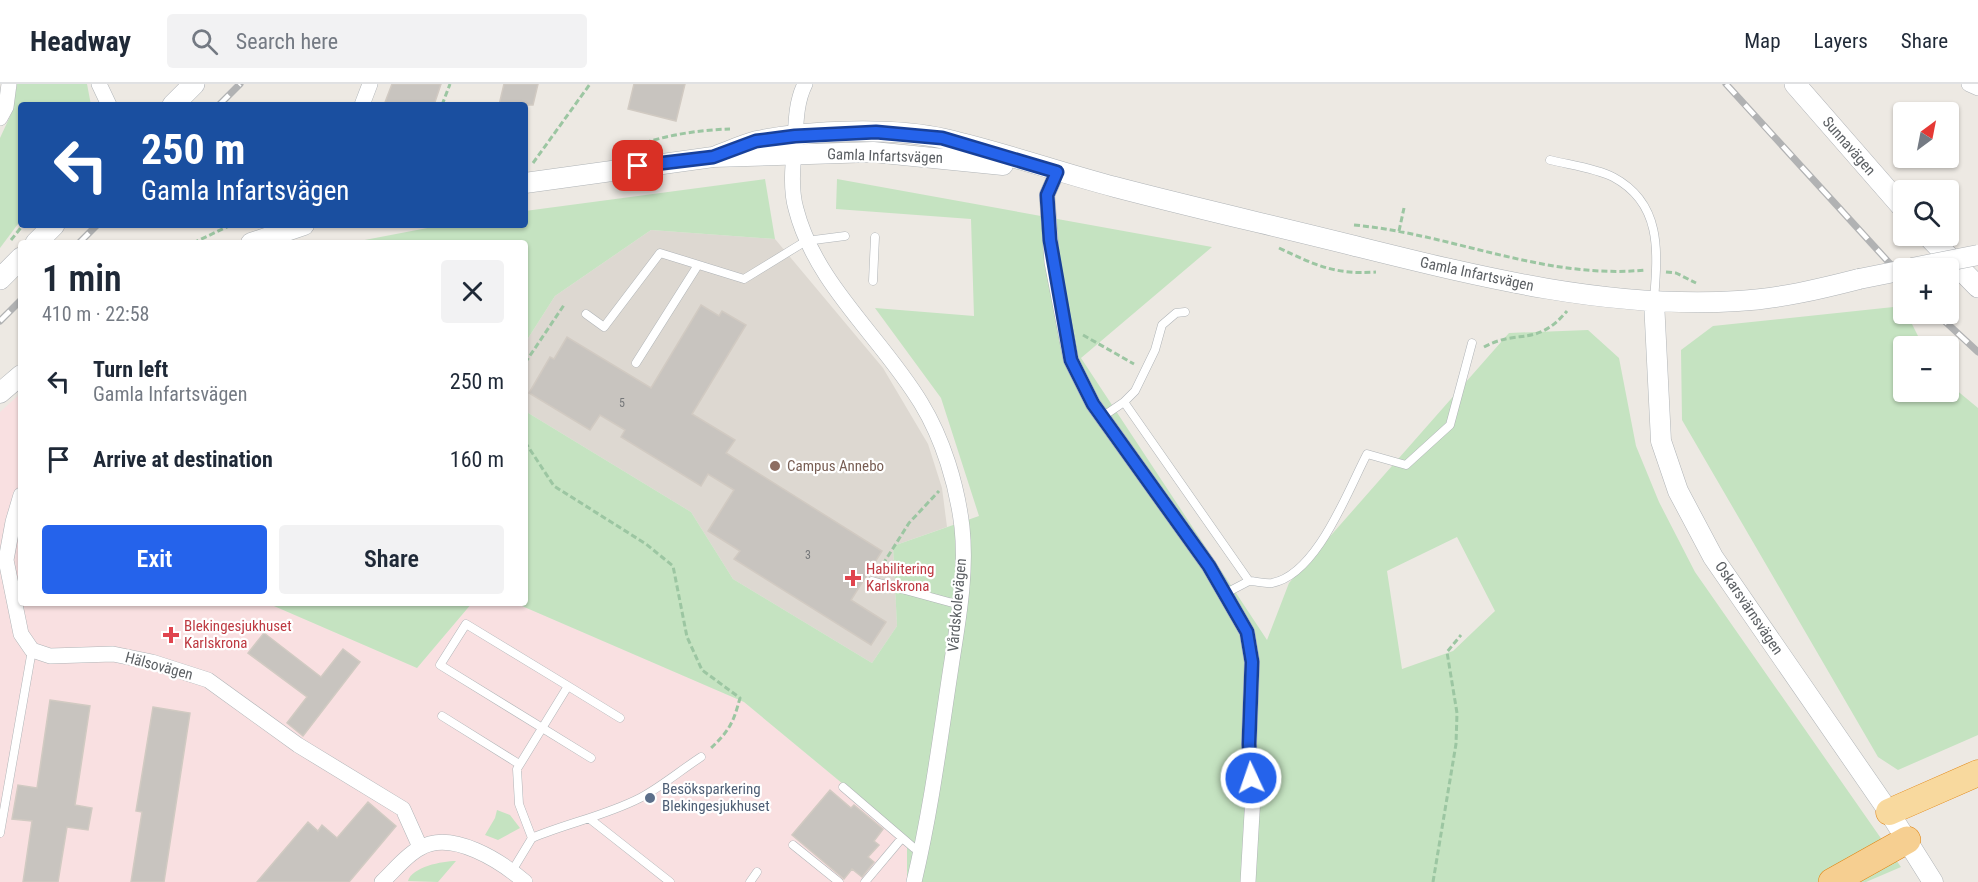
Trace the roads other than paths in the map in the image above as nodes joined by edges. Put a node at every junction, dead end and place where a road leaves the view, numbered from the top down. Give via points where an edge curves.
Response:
1 (9, 84) edge
2 (99, 84) edge
3 (194, 84) edge
4 (370, 84) edge
5 (805, 84) edge
6 (1795, 84) edge
7 (1969, 84) edge
8 (1978, 88) edge
9 (108, 102) edge
10 (176, 102) edge
11 (363, 102) edge
12 (0, 118) edge
13 (794, 145) junction
14 (1550, 160) dead end
15 (1057, 172) junction
16 (528, 174) edge
17 (1893, 196) edge
18 (51, 228) edge
19 (295, 228) edge
20 (845, 236) dead end
21 (875, 237) dead end
22 (39, 240) edge
23 (259, 240) edge
24 (806, 241) junction
25 (1938, 246) edge
26 (1978, 255) edge
27 (1959, 259) edge
28 (18, 261) edge
29 (698, 265) junction
30 (1893, 272) edge
31 (0, 279) edge
32 (873, 281) dead end
33 (1978, 287) edge
34 (1654, 301) junction
35 (1185, 312) dead end
36 (586, 314) dead end
37 (1472, 344) dead end
38 (636, 363) dead end
39 (18, 378) edge
40 (0, 393) edge
41 (1124, 402) junction
42 (1102, 417) junction
43 (18, 505) edge
44 (872, 581) road end
45 (1249, 581) junction
46 (1226, 593) junction
47 (960, 605) junction
48 (32, 650) junction
49 (568, 686) junction
50 (442, 716) dead end
51 (620, 718) dead end
52 (542, 727) junction
53 (701, 757) road end
54 (591, 758) dead end
55 (519, 764) junction
56 (1978, 773) edge
57 (843, 787) dead end
58 (1889, 812) junction
59 (590, 819) junction
60 (0, 832) edge
61 (532, 838) junction
62 (902, 838) junction
63 (1907, 840) junction
64 (793, 844) dead end
65 (420, 847) junction
66 (922, 851) junction
67 (512, 871) junction
68 (757, 872) dead end
69 (382, 882) edge
70 (525, 882) edge
71 (670, 882) edge
72 (750, 882) edge
73 (839, 882) edge
74 (865, 882) edge
75 (914, 882) edge
76 (1248, 882) edge
77 (1832, 882) edge
78 (1933, 882) edge

1 - 12 street
2 - 9 street
3 - 10 main road
4 - 11 street
5 - 13 street, Vårdskolevägen via 796,114
6 - 17 main road, Sunnavägen
7 - 8 street
13 - 15 street, Gamla Infartsvägen via 876,132 942,138
13 - 16 street, Gamla Infartsvägen via 756,141 713,157
13 - 24 street, Vårdskolevägen via 795,208
14 - 34 lane via 1612,176 1638,194 1654,222
15 - 34 street, Gamla Infartsvägen via 1485,278
15 - 42 street via 1047,195 1052,262 1071,360
18 - 22 main road
19 - 23 street
20 - 24 lane
21 - 32 lane
24 - 29 lane via 744,279
24 - 47 street, Vårdskolevägen via 839,292 897,365 940,441 962,527
25 - 33 main road
26 - 27 street, bridge
28 - 31 main road
29 - 36 lane via 660,253 604,327
29 - 38 lane
30 - 34 street, Gamla Infartsvägen, bridge via 1822,289 1739,302
34 - 58 street, Oskarsvärnsvägen via 1661,441 1678,491 1713,557
35 - 41 lane via 1176,313 1162,325 1146,371
37 - 45 lane via 1450,425 1406,465 1367,454 1325,537 1293,574 1272,583
39 - 40 street
41 - 42 lane
41 - 45 lane
42 - 46 street
43 - 48 street via 6,560 21,634
44 - 47 lane
45 - 46 lane
46 - 76 street via 1247,632 1252,662
47 - 66 street, Vårdskolevägen
48 - 60 lane
48 - 65 street, Hälsovägen via 50,656 113,654 161,664 208,680 298,745 403,809
49 - 51 lane
49 - 52 lane
49 - 52 lane via 466,624 440,665
50 - 55 lane
52 - 54 lane
52 - 55 lane
53 - 59 lane via 641,798
55 - 61 lane via 519,804
56 - 58 highway
57 - 62 lane
58 - 63 street, Oskarsvärnsvägen
59 - 61 lane
59 - 71 lane
61 - 67 lane
62 - 66 lane
62 - 74 lane
63 - 77 highway
63 - 78 street, Oskarsvärnsvägen
64 - 73 lane
65 - 67 street via 440,843 463,846 488,855
65 - 69 street
66 - 75 street, Vårdskolevägen
67 - 70 street
68 - 72 lane

